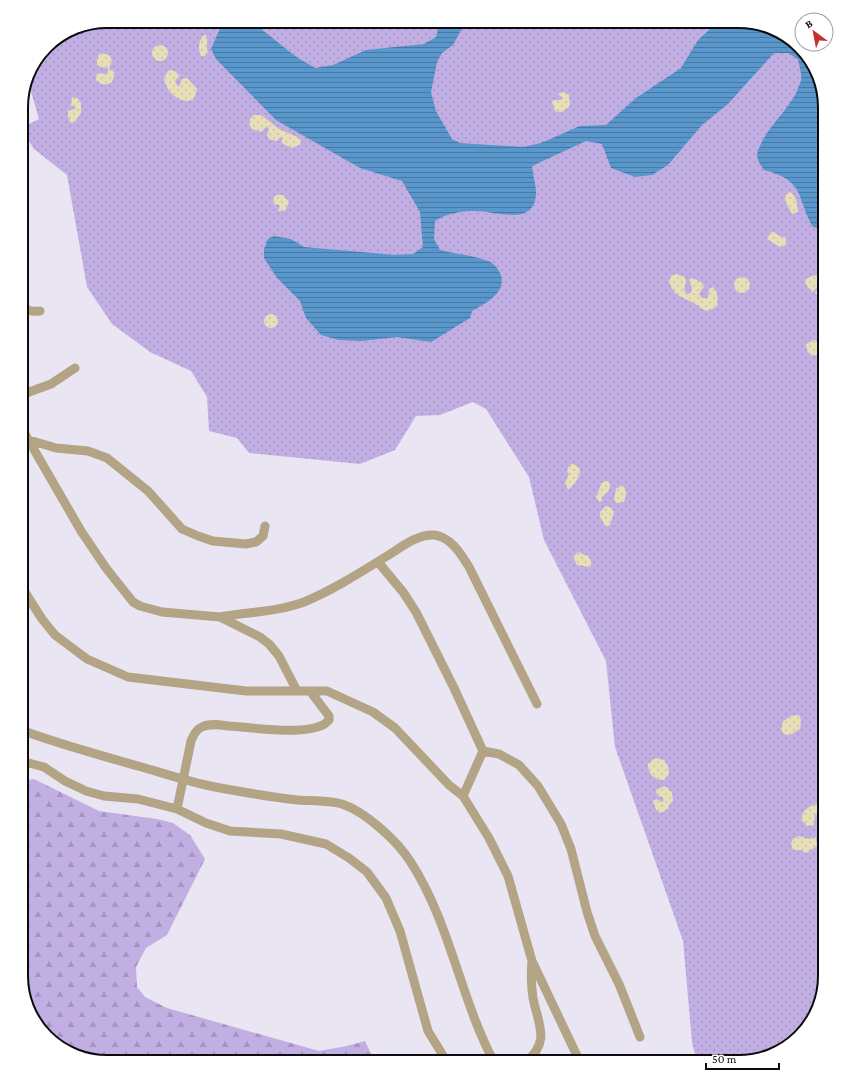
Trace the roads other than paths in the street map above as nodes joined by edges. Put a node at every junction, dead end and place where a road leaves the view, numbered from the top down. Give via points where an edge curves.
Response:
1 (28, 311) edge
2 (40, 311) dead end
3 (75, 368) dead end
4 (28, 392) edge
5 (29, 440) joint
6 (265, 526) dead end
7 (378, 562) junction
8 (28, 597) edge
9 (220, 617) junction
10 (297, 690) junction
11 (310, 691) junction
12 (537, 704) dead end
13 (28, 732) edge
14 (483, 751) junction
15 (28, 763) edge
16 (184, 779) junction
17 (463, 796) junction
18 (177, 809) junction
19 (532, 961) junction
20 (640, 1037) dead end
21 (443, 1055) edge
22 (491, 1055) edge
23 (532, 1055) edge
24 (577, 1055) edge

1 - 2 street
3 - 4 street via 51,384
5 - 6 street via 56,448 88,451 106,458 148,491 182,530 198,536 213,541 246,544 256,542 263,536
5 - 9 street via 81,531 133,602 162,612
7 - 9 street via 303,602 265,611
7 - 12 street via 424,536 439,537 450,542 469,567
7 - 14 street via 416,612
8 - 10 street via 55,634 87,659 128,677 246,691
9 - 10 street via 270,644 288,669
10 - 11 street
11 - 16 street via 327,712 329,720 326,724 305,730 216,725 200,727 191,741
11 - 17 street via 327,691 384,719
13 - 16 street
14 - 17 street
14 - 20 street via 499,754 519,766 538,786 561,824 571,849 595,936 619,984
15 - 18 street via 44,767 86,791 104,796 138,799
16 - 18 street
16 - 22 street via 236,790 343,805 384,830 409,860 424,885 476,1024
17 - 19 street via 489,838 508,876
18 - 21 street via 230,831 281,834 326,844 367,872 386,898 400,931 428,1031
19 - 23 street via 532,996 542,1039
19 - 24 street

